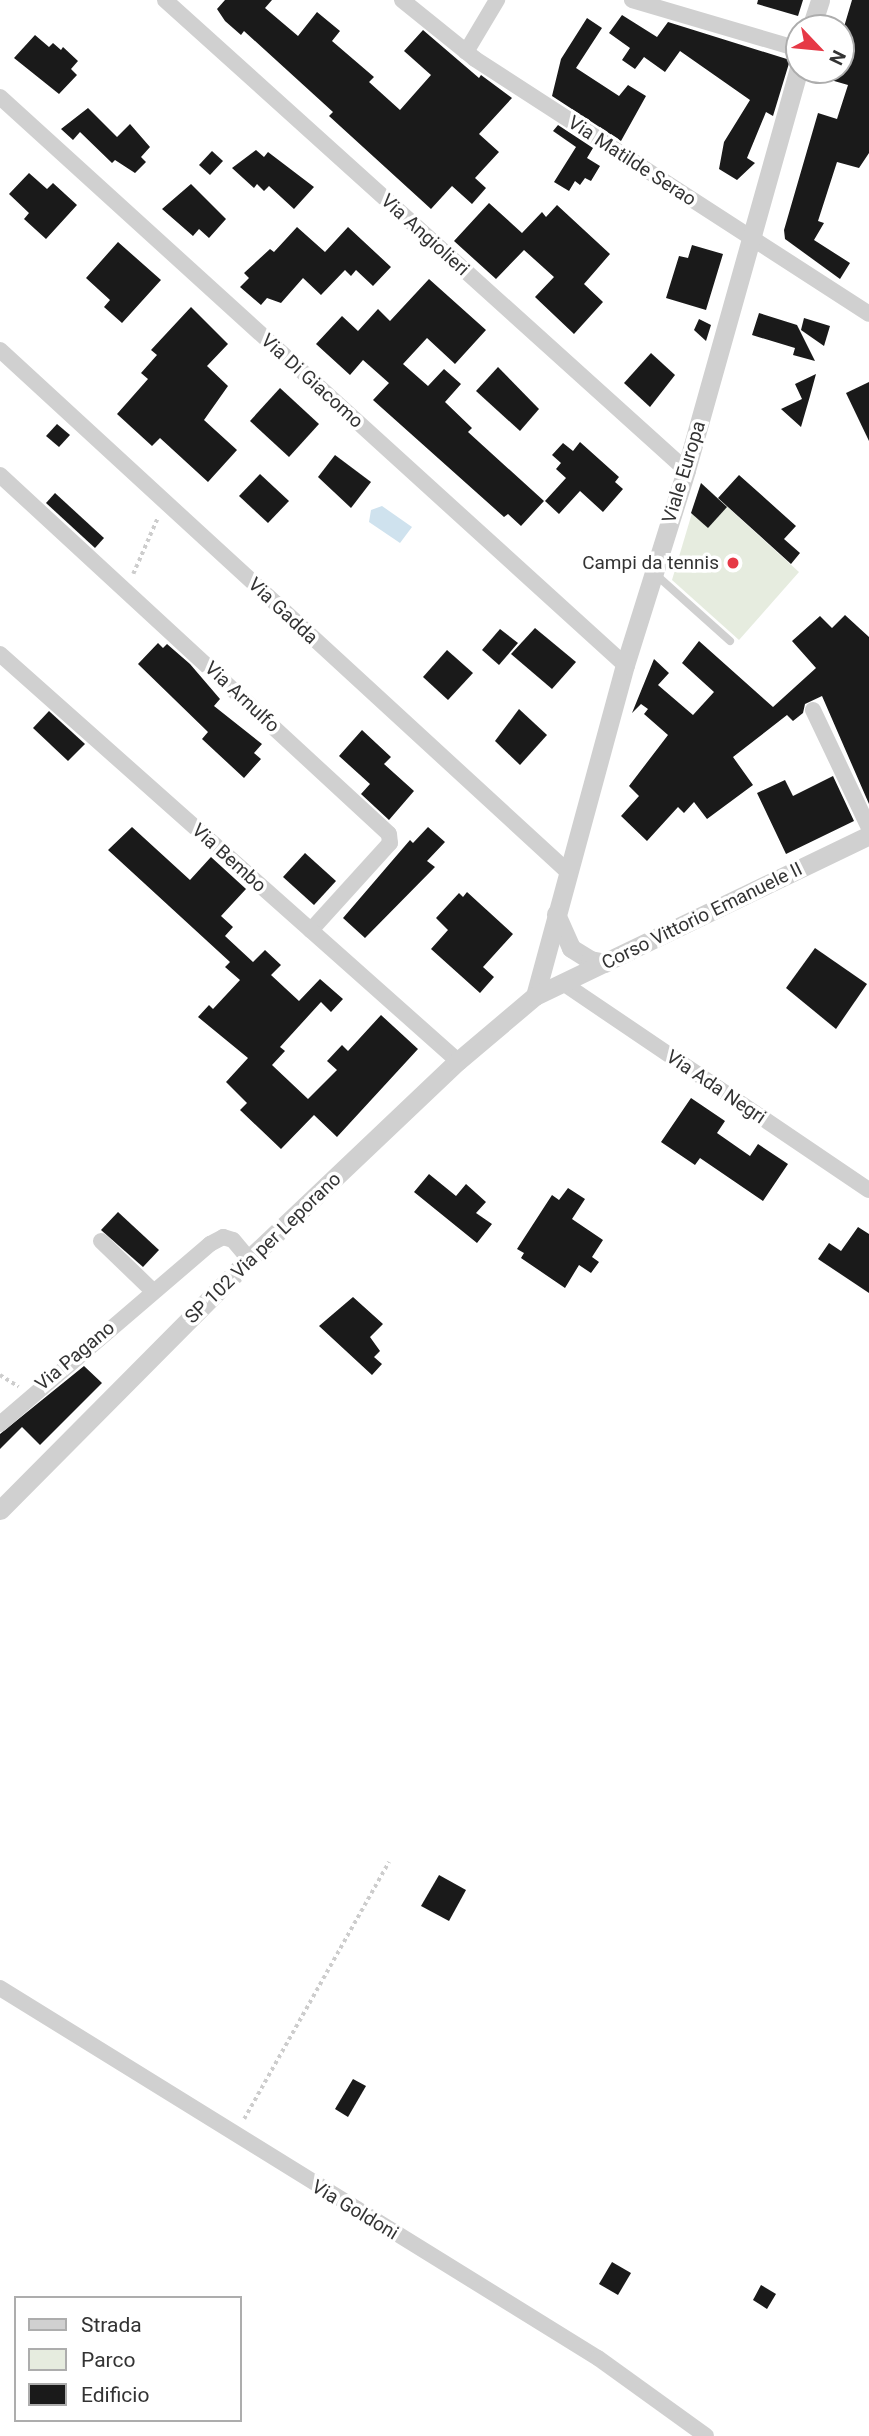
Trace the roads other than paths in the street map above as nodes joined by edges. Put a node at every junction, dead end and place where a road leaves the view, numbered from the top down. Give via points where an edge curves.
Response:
1 (165, 0) edge
2 (402, 0) edge
3 (497, 0) edge
4 (632, 0) edge
5 (785, 45) edge
6 (466, 52) junction
7 (794, 84) edge
8 (0, 97) edge
9 (751, 238) junction
10 (868, 311) edge
11 (0, 350) edge
12 (685, 470) junction
13 (0, 475) edge
14 (653, 573) junction
15 (730, 641) dead end
16 (0, 654) edge
17 (625, 665) junction
18 (813, 710) dead end
19 (869, 828) edge
20 (869, 835) edge
21 (567, 871) junction
22 (556, 913) junction
23 (311, 930) junction
24 (605, 963) junction
25 (563, 984) junction
26 (535, 996) junction
27 (458, 1061) junction
28 (869, 1190) edge
29 (101, 1241) dead end
30 (248, 1259) junction
31 (153, 1291) junction
32 (0, 1424) edge
33 (0, 1510) edge
34 (0, 1988) edge
35 (706, 2436) edge

1 - 12 street, Via Angiolieri
2 - 6 street, Via Matilde Serao
3 - 6 street
4 - 5 street
6 - 9 street, Via Matilde Serao
7 - 9 street, Viale Europa
8 - 17 street, Via Di Giacomo
9 - 10 street, Via Matilde Serao
9 - 12 street, Viale Europa
11 - 21 street, Via Gadda
12 - 14 street, Viale Europa
13 - 23 street, Via Arnulfo via 389,834 390,843
14 - 15 lane
14 - 17 street, Viale Europa
16 - 23 street, Via Bembo
17 - 21 street, Viale Europa
18 - 19 street
20 - 24 street, Corso Vittorio Emanuele II
21 - 22 street, Viale Europa
22 - 24 street via 571,948
22 - 26 street, Viale Europa
23 - 27 street, Via Bembo
24 - 25 street, Corso Vittorio Emanuele II
25 - 26 street, Corso Vittorio Emanuele II
25 - 28 street, Via Ada Negri
26 - 27 street, SP 102 Via per Leporano
27 - 30 street, SP 102 Via per Leporano
29 - 31 street
30 - 31 street, Via Pagano via 233,1240 223,1237
30 - 33 street, SP 102 Via per Leporano
31 - 32 street, Via Pagano
34 - 35 street, Via Goldoni via 598,2358

